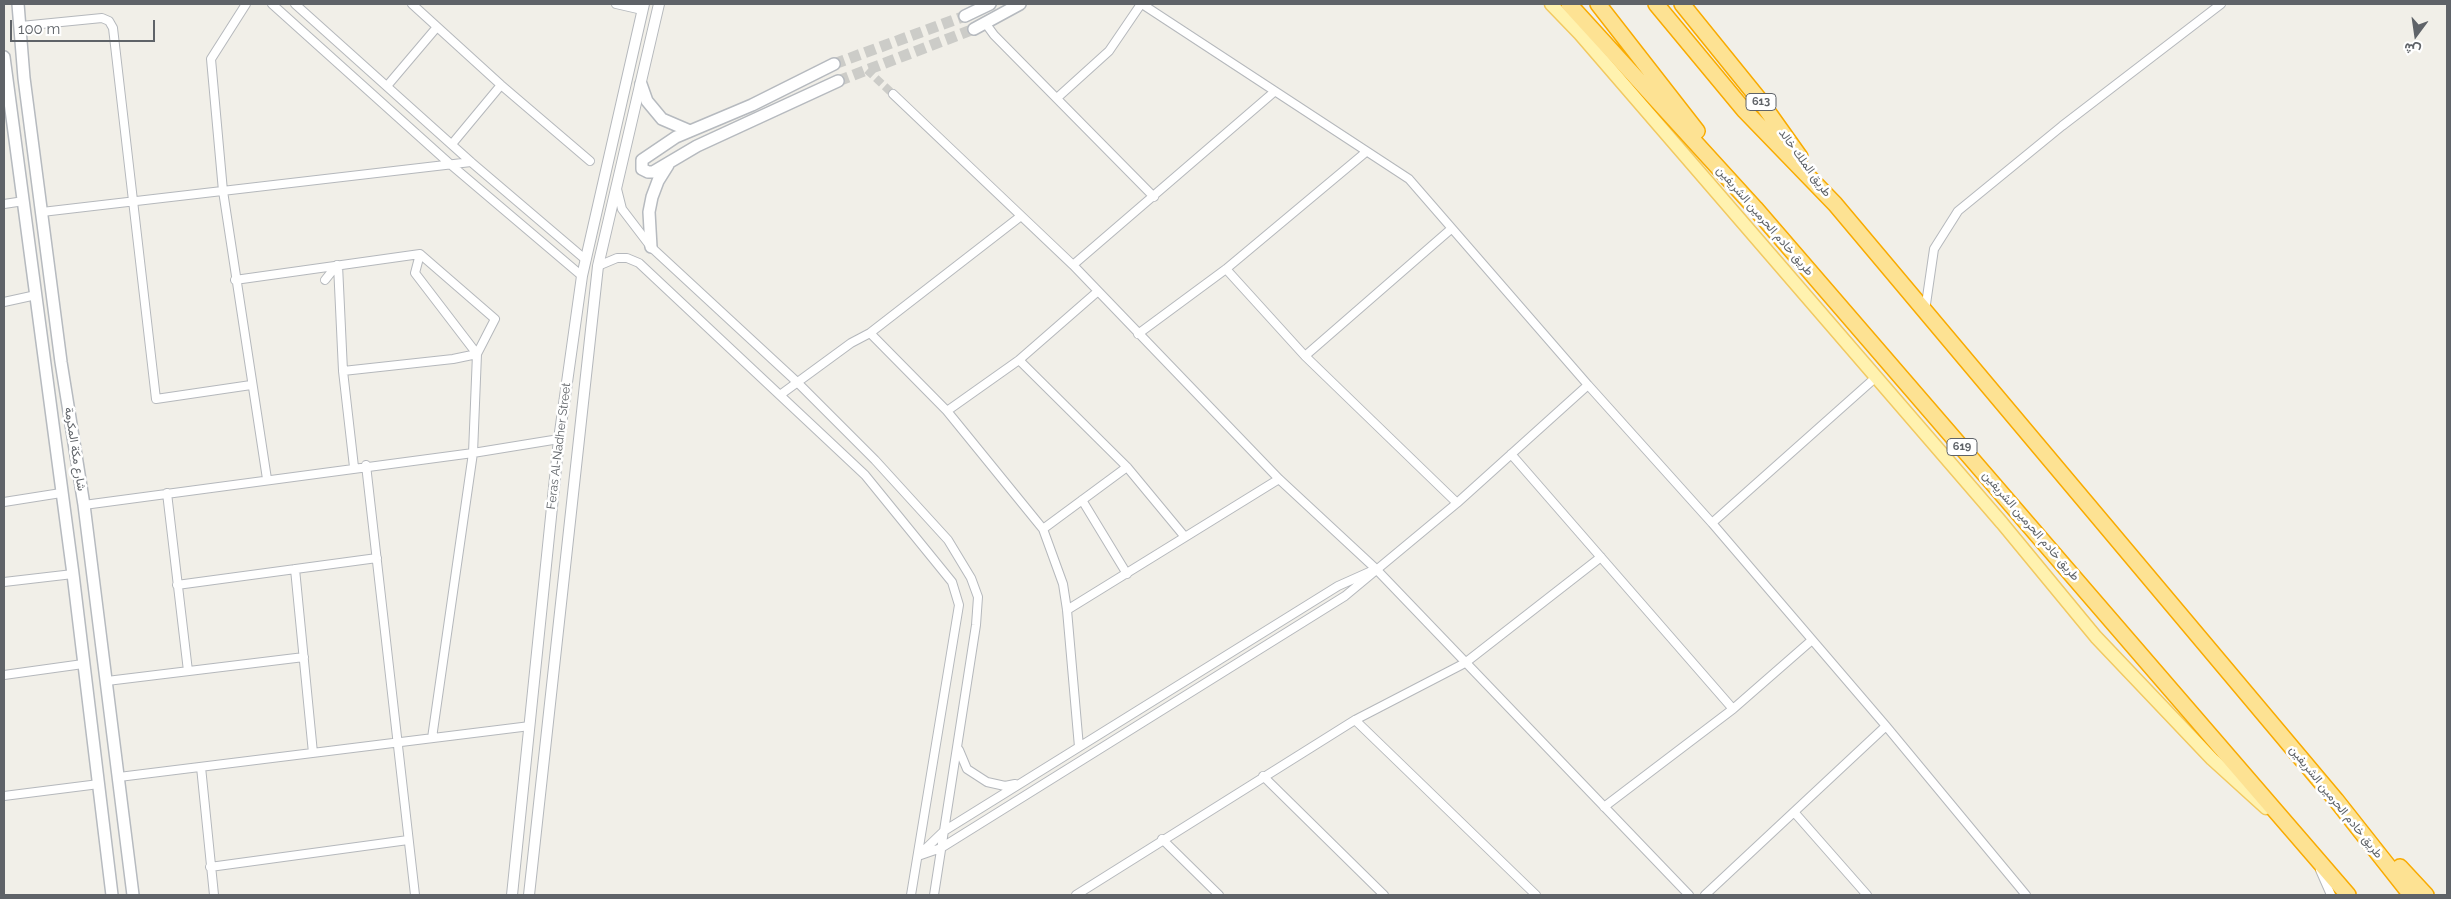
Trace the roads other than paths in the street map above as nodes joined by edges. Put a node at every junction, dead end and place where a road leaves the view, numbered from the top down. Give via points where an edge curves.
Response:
1 (18, 4) edge
2 (246, 4) edge
3 (272, 4) edge
4 (295, 4) edge
5 (412, 4) edge
6 (616, 4) edge
7 (659, 4) edge
8 (990, 4) edge
9 (1020, 4) edge
10 (1142, 4) edge
11 (1551, 4) edge
12 (1569, 4) edge
13 (1598, 4) edge
14 (1656, 4) edge
15 (1682, 4) edge
16 (2221, 4) edge
17 (643, 7) edge
18 (966, 16) tunnel mouth
19 (986, 24) junction
20 (21, 26) junction
21 (437, 27) junction
22 (974, 29) tunnel mouth
23 (4, 57) edge
24 (834, 64) tunnel mouth
25 (838, 81) tunnel mouth
26 (641, 84) junction
27 (387, 86) junction
28 (501, 86) junction
29 (1274, 92) junction
30 (893, 94) tunnel mouth
31 (1057, 98) junction
32 (690, 131) junction
33 (452, 144) junction
34 (1366, 152) junction
35 (590, 161) dead end
36 (471, 162) junction
37 (450, 164) junction
38 (668, 164) junction
39 (617, 187) junction
40 (223, 191) junction
41 (1154, 197) junction
42 (133, 200) junction
43 (24, 201) junction
44 (4, 204) edge
45 (1834, 204) junction
46 (1755, 208) junction
47 (42, 212) junction
48 (1021, 216) junction
49 (1451, 229) junction
50 (651, 247) junction
51 (420, 254) junction
52 (586, 260) junction
53 (337, 265) junction
54 (1073, 265) junction
55 (598, 266) junction
56 (1226, 269) junction
57 (582, 276) junction
58 (235, 280) junction
59 (325, 280) dead end
60 (1097, 292) junction
61 (36, 295) junction
62 (4, 302) edge
63 (1925, 312) junction
64 (870, 333) junction
65 (1138, 334) junction
66 (477, 354) junction
67 (1305, 356) junction
68 (1019, 360) junction
69 (343, 371) junction
70 (1875, 378) junction
71 (797, 382) junction
72 (251, 385) junction
73 (1588, 385) junction
74 (780, 395) junction
75 (947, 411) junction
76 (559, 439) junction
77 (473, 453) junction
78 (1511, 454) junction
79 (366, 466) junction
80 (354, 467) junction
81 (1127, 467) junction
82 (1279, 478) junction
83 (267, 479) junction
84 (61, 493) junction
85 (167, 493) junction
86 (1082, 500) junction
87 (4, 502) edge
88 (1457, 502) junction
89 (84, 505) junction
90 (1712, 523) junction
91 (1043, 529) junction
92 (1185, 537) junction
93 (1601, 557) junction
94 (377, 558) junction
95 (295, 568) junction
96 (1376, 569) junction
97 (73, 574) junction
98 (1127, 574) junction
99 (4, 582) edge
100 (178, 585) junction
101 (1067, 610) junction
102 (1812, 640) junction
103 (304, 657) junction
104 (1465, 663) junction
105 (83, 664) junction
106 (188, 671) junction
107 (4, 675) edge
108 (107, 681) junction
109 (1733, 709) junction
110 (1355, 720) junction
111 (530, 726) junction
112 (1886, 726) junction
113 (432, 738) junction
114 (399, 742) junction
115 (958, 742) junction
116 (1079, 747) junction
117 (313, 753) junction
118 (201, 767) junction
119 (1263, 776) junction
120 (119, 777) junction
121 (1024, 781) junction
122 (99, 784) junction
123 (4, 796) edge
124 (2336, 800) junction
125 (1604, 807) junction
126 (1794, 812) junction
127 (944, 831) junction
128 (1162, 839) junction
129 (408, 840) junction
130 (941, 848) junction
131 (2310, 848) junction
132 (918, 856) junction
133 (210, 867) junction
134 (112, 895) edge
135 (132, 895) edge
136 (214, 895) edge
137 (415, 895) edge
138 (512, 895) edge
139 (529, 895) edge
140 (911, 895) edge
141 (934, 895) edge
142 (1076, 895) edge
143 (1219, 895) edge
144 (1384, 895) edge
145 (1536, 895) edge
146 (1689, 895) edge
147 (1705, 895) edge
148 (1867, 895) edge
149 (2026, 895) edge
150 (2331, 895) edge
151 (2348, 895) edge
152 (2411, 895) edge
153 (2426, 895) edge

1 - 20 main road, شارع مكة المكرمة
2 - 40 street via 212,59
3 - 37 street
4 - 27 street
5 - 21 street
6 - 17 street
7 - 26 street, Feras Al-Nadher Street
8 - 18 main road
9 - 19 main road
10 - 29 street
10 - 31 street via 1109,52
11 - 70 main road
12 - 46 highway, طريق خادم الحرمين الشريفين / 619
13 - 46 highway
14 - 45 highway, طريق خادم الحرمين الشريفين via 1744,110
15 - 45 highway, طريق الملك خالد / 613 via 1758,98
16 - 63 street via 1958,211 1934,248
17 - 52 street, Feras Al-Nadher Street
19 - 22 main road
19 - 31 street
20 - 42 street via 92,18 109,21 113,28
20 - 47 main road, شارع مكة المكرمة via 24,78
21 - 27 street
21 - 28 street
23 - 43 main road, شارع مكة المكرمة
24 - 32 main road via 752,105
25 - 38 main road via 697,146
26 - 32 main road via 647,101 662,119
26 - 39 street, Feras Al-Nadher Street
27 - 33 street
28 - 33 street
28 - 35 street
29 - 34 street
29 - 41 street
30 - 48 street
31 - 41 street
32 - 38 main road via 658,147 642,160 641,165 648,172
33 - 36 street
34 - 49 street via 1409,179
34 - 56 street
36 - 37 street
36 - 52 street
37 - 40 street
37 - 57 street
38 - 50 main road via 652,197 649,212
39 - 50 street via 622,209
39 - 55 street, Feras Al-Nadher Street
40 - 42 street
40 - 58 street
41 - 54 street
42 - 47 street
42 - 72 street via 156,399
43 - 44 street
43 - 61 main road, شارع مكة المكرمة
45 - 63 highway, طريق خادم الحرمين الشريفين
46 - 131 highway, طريق خادم الحرمين الشريفين / 619
47 - 89 main road, شارع مكة المكرمة
48 - 54 street
48 - 64 street
49 - 67 street
49 - 73 street
50 - 71 street
51 - 53 street
51 - 66 street via 415,273
51 - 66 street via 495,319
52 - 57 street, Feras Al-Nadher Street
53 - 58 street
53 - 59 street
53 - 69 street
54 - 60 street
55 - 74 street via 617,258 639,263
55 - 139 street, Feras Al-Nadher Street
56 - 65 street
56 - 67 street
57 - 76 street, Feras Al-Nadher Street
58 - 72 street
60 - 65 street
60 - 68 street
61 - 62 street
61 - 84 main road, شارع مكة المكرمة
63 - 124 highway, طريق خادم الحرمين الشريفين
64 - 71 street via 852,342
64 - 75 street
65 - 82 street
66 - 69 street
66 - 77 street
67 - 88 street
68 - 75 street
68 - 81 street
69 - 80 street
70 - 90 street
70 - 131 main road via 2096,637 2212,759
71 - 74 street
71 - 115 street via 948,540 971,578 978,597 976,625
72 - 83 street
73 - 78 street
73 - 90 street
74 - 132 street via 865,475 952,582 959,605
75 - 91 street
76 - 77 street
76 - 111 street, Feras Al-Nadher Street
77 - 79 street
77 - 113 street
78 - 88 street
78 - 93 street
79 - 80 street
79 - 94 street
80 - 83 street
81 - 86 street
81 - 92 street
82 - 92 street
82 - 96 street
83 - 85 street
84 - 87 street
84 - 97 main road, شارع مكة المكرمة
85 - 89 street
85 - 100 street
86 - 91 street
86 - 98 street
88 - 96 street
89 - 108 main road, شارع مكة المكرمة
90 - 102 street
91 - 101 street via 1062,584
92 - 98 street
93 - 104 street
93 - 109 street
94 - 95 street
94 - 114 street
95 - 100 street
95 - 103 street
96 - 104 street
96 - 116 street via 1338,586
96 - 130 street via 1345,596
97 - 99 street
97 - 105 main road, شارع مكة المكرمة
98 - 101 street
100 - 106 street
101 - 116 street
102 - 109 street
102 - 112 street
103 - 106 street
103 - 117 street
104 - 110 street
104 - 125 street
105 - 107 street
105 - 122 main road, شارع مكة المكرمة
106 - 108 street
108 - 120 main road, شارع مكة المكرمة
109 - 125 street
110 - 119 street
110 - 145 street
111 - 113 street
111 - 138 street, Feras Al-Nadher Street
112 - 126 street
112 - 149 street
113 - 114 street
114 - 117 street
114 - 129 street
115 - 121 street via 967,770 987,782 1005,786
115 - 127 street
116 - 121 street
117 - 118 street
118 - 120 street
118 - 133 street
119 - 128 street
119 - 144 street
120 - 135 main road, شارع مكة المكرمة
121 - 127 street
122 - 123 street
122 - 134 main road, شارع مكة المكرمة
124 - 152 highway, طريق خادم الحرمين الشريفين
124 - 153 highway
125 - 146 street
126 - 147 street
126 - 148 street
127 - 130 street
127 - 132 street
128 - 142 street
128 - 143 street
129 - 133 street
129 - 137 street
130 - 132 street
130 - 141 street
131 - 150 street
131 - 151 highway, طريق خادم الحرمين الشريفين / 619
132 - 140 street
133 - 136 street

